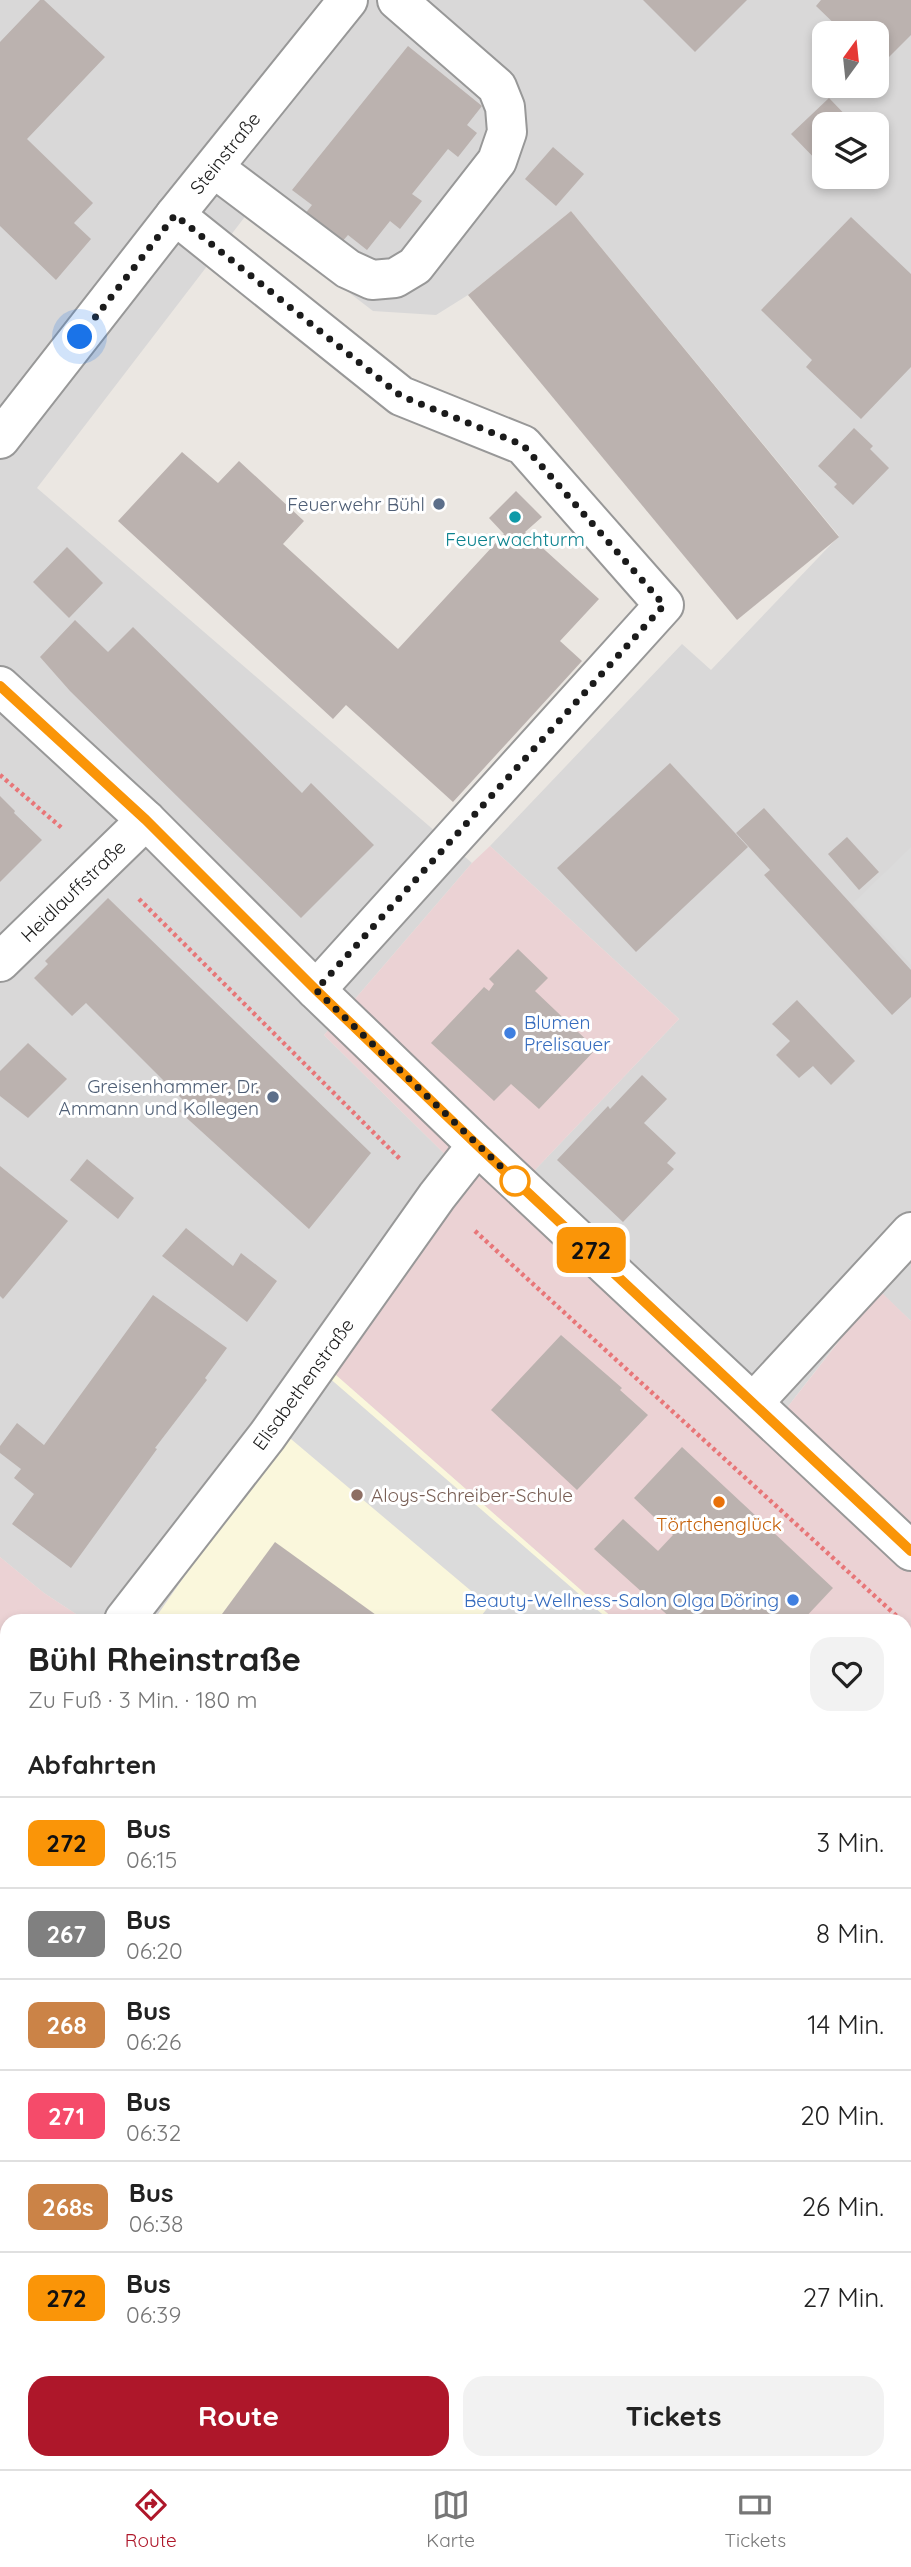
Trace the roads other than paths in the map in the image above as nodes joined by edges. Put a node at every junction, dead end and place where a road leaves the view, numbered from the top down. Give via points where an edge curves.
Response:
1 (348, 0) edge
2 (397, 0) edge
3 (214, 168) junction
4 (175, 215) junction
5 (0, 439) edge
6 (0, 686) edge
7 (146, 820) junction
8 (0, 962) edge
9 (316, 990) junction
10 (477, 1145) junction
11 (911, 1232) edge
12 (754, 1404) junction
13 (911, 1551) edge
14 (129, 1614) edge

1 - 3 street, Steinstraße
2 - 3 street via 497,88 505,107 507,132 497,161 415,266 395,278 372,280 348,269
3 - 4 street, Steinstraße
4 - 5 street, Steinstraße
4 - 9 street via 401,396 523,445 664,605
6 - 7 street
7 - 8 street, Heidlauffstraße
7 - 9 street
9 - 10 street
10 - 12 street
10 - 14 street, Elisabethenstraße via 267,1436
11 - 12 street
12 - 13 street

